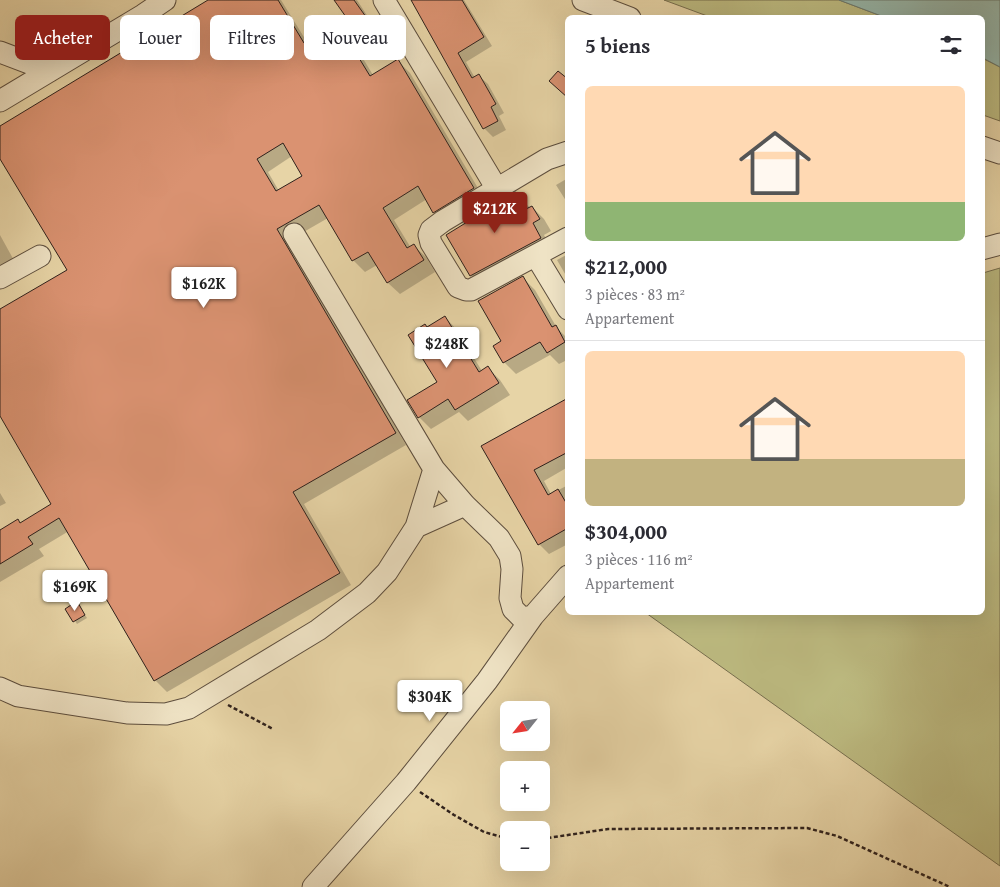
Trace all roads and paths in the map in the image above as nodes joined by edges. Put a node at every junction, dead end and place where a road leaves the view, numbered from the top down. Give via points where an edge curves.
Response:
1 (165, 0) edge
2 (384, 0) edge
3 (583, 0) edge
4 (622, 15) edge
5 (0, 52) edge
6 (50, 71) junction
7 (0, 101) edge
8 (985, 148) edge
9 (565, 153) edge
10 (1000, 153) edge
11 (496, 189) junction
12 (294, 234) dead end
13 (565, 240) edge
14 (1000, 244) edge
15 (985, 248) edge
16 (40, 256) dead end
17 (536, 256) junction
18 (0, 278) edge
19 (565, 303) edge
20 (434, 469) junction
21 (465, 505) junction
22 (416, 527) junction
23 (565, 579) edge
24 (533, 616) junction
25 (0, 689) edge
26 (212, 694) junction
27 (273, 729) dead end
28 (406, 782) junction
29 (500, 836) edge
30 (550, 838) edge
31 (313, 887) edge
32 (950, 887) edge

1 - 6 street
2 - 11 street
3 - 4 street
5 - 6 street
6 - 7 street
8 - 10 street
9 - 11 street via 547,159
11 - 17 street via 431,230 431,243 458,287 466,290
12 - 20 street
13 - 17 street
14 - 15 street
16 - 18 street
17 - 19 street
20 - 21 street
20 - 22 street
21 - 22 street
21 - 24 street via 499,538 510,556 513,609 522,618
22 - 26 street via 387,572 367,593 318,630
23 - 24 street
24 - 28 street via 487,681
25 - 26 street via 39,700 127,713 166,714 190,708
26 - 27 path
28 - 29 path via 454,815 484,832
28 - 31 street
30 - 32 path via 608,829 808,828 837,836

